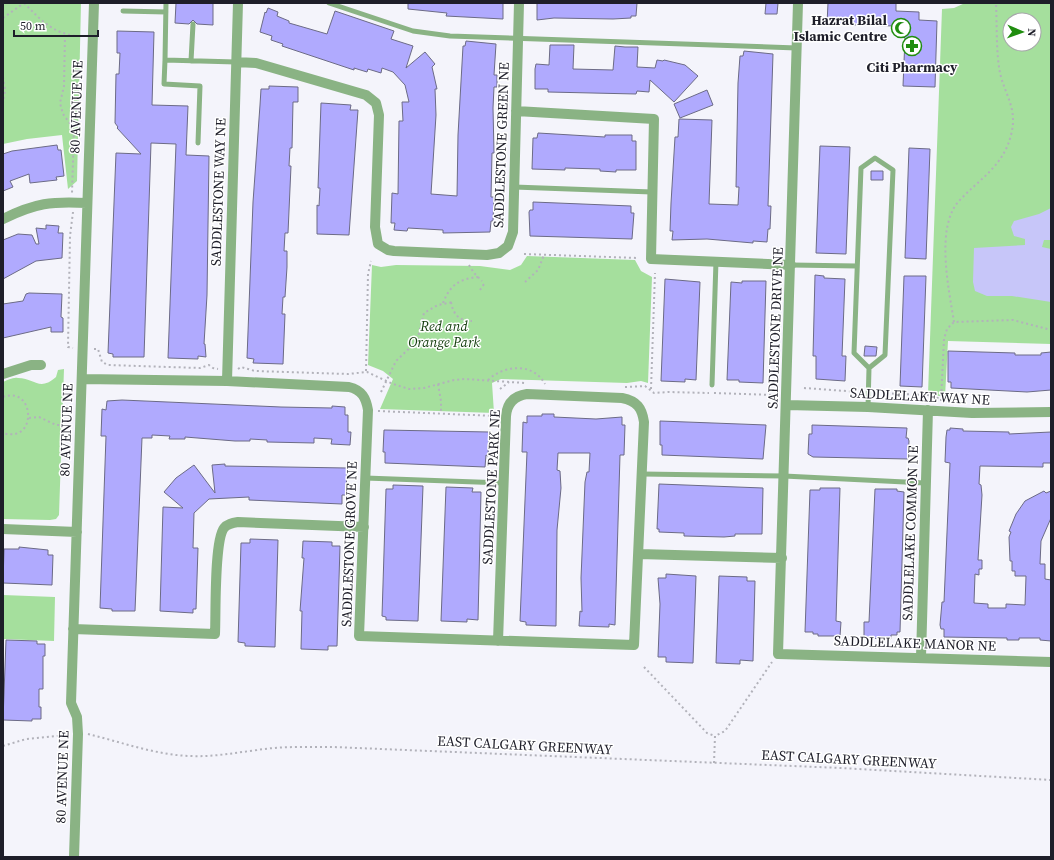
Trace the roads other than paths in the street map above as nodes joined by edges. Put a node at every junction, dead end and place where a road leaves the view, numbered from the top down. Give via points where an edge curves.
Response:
1 (94, 3) edge
2 (166, 3) edge
3 (238, 3) edge
4 (329, 3) edge
5 (519, 3) edge
6 (798, 3) edge
7 (123, 11) dead end
8 (166, 12) junction
9 (193, 24) dead end
10 (518, 39) junction
11 (797, 48) junction
12 (165, 60) junction
13 (191, 61) junction
14 (236, 62) junction
15 (516, 111) junction
16 (198, 143) dead end
17 (514, 187) junction
18 (652, 192) junction
19 (87, 203) junction
20 (3, 219) edge
21 (716, 262) junction
22 (791, 265) junction
23 (857, 266) junction
24 (41, 365) dead end
25 (869, 368) junction
26 (3, 374) edge
27 (82, 379) junction
28 (227, 381) junction
29 (712, 385) dead end
30 (787, 405) junction
31 (868, 407) junction
32 (928, 410) junction
33 (1051, 412) edge
34 (642, 474) junction
35 (784, 476) junction
36 (365, 478) junction
37 (925, 483) junction
38 (504, 484) junction
39 (364, 527) junction
40 (3, 528) edge
41 (77, 532) junction
42 (639, 554) junction
43 (782, 558) junction
44 (73, 629) junction
45 (498, 641) junction
46 (778, 654) joint
47 (921, 657) junction
48 (1051, 662) edge
49 (74, 857) edge

1 - 19 street, 80 AVENUE NE
2 - 8 lane
3 - 14 street, SADDLESTONE WAY NE
4 - 10 lane via 413,31 450,36
5 - 10 street, SADDLESTONE GREEN NE
6 - 11 street, SADDLESTONE DRIVE NE
7 - 8 lane
8 - 12 lane
9 - 13 lane
10 - 11 lane
10 - 15 street, SADDLESTONE GREEN NE
11 - 22 street, SADDLESTONE DRIVE NE
12 - 13 lane
12 - 16 lane via 164,84 200,86
13 - 14 lane
14 - 17 street, SADDLESTONE GREEN NE via 256,63 366,95 376,103 379,115 376,235 378,244 388,250 487,255 499,253 508,246 513,232
14 - 28 street, SADDLESTONE WAY NE
15 - 17 street, SADDLESTONE GREEN NE
15 - 18 street via 654,119
17 - 18 lane
18 - 21 street via 651,259
19 - 20 street via 27,207
19 - 27 street, 80 AVENUE NE
21 - 22 street
21 - 29 lane
22 - 23 lane
22 - 30 street, SADDLESTONE DRIVE NE
23 - 25 lane via 854,353
23 - 25 lane via 861,168 875,158 893,170 885,355
24 - 26 street
25 - 31 lane
27 - 28 street, SADDLESTONE GROVE NE
27 - 41 street, 80 AVENUE NE
28 - 36 street, SADDLESTONE GROVE NE via 348,388 359,391 366,400 368,410
30 - 31 street, SADDLELAKE WAY NE
30 - 35 street, SADDLESTONE DRIVE NE
31 - 32 street, SADDLELAKE WAY NE
32 - 33 street, SADDLELAKE WAY NE via 972,413
32 - 37 street, SADDLELAKE COMMON NE
34 - 35 lane
34 - 38 street, SADDLESTONE PARK NE via 643,416 639,405 622,398 528,394 516,396 507,411
34 - 42 street, SADDLESTONE PARK NE
35 - 37 lane
35 - 43 street, SADDLESTONE DRIVE NE
36 - 38 lane
36 - 39 street, SADDLESTONE GROVE NE
37 - 47 street, SADDLELAKE COMMON NE
38 - 45 street, SADDLESTONE PARK NE
39 - 44 street via 238,522 225,527 219,543 215,634
39 - 45 street, SADDLESTONE GROVE NE via 359,636
40 - 41 street
41 - 44 street, 80 AVENUE NE
42 - 43 street
42 - 45 street, SADDLESTONE GROVE NE via 634,645
43 - 46 street, SADDLESTONE DRIVE NE
44 - 49 street, 80 AVENUE NE via 71,703 78,717
46 - 47 street, SADDLELAKE MANOR NE
47 - 48 street, SADDLELAKE MANOR NE

